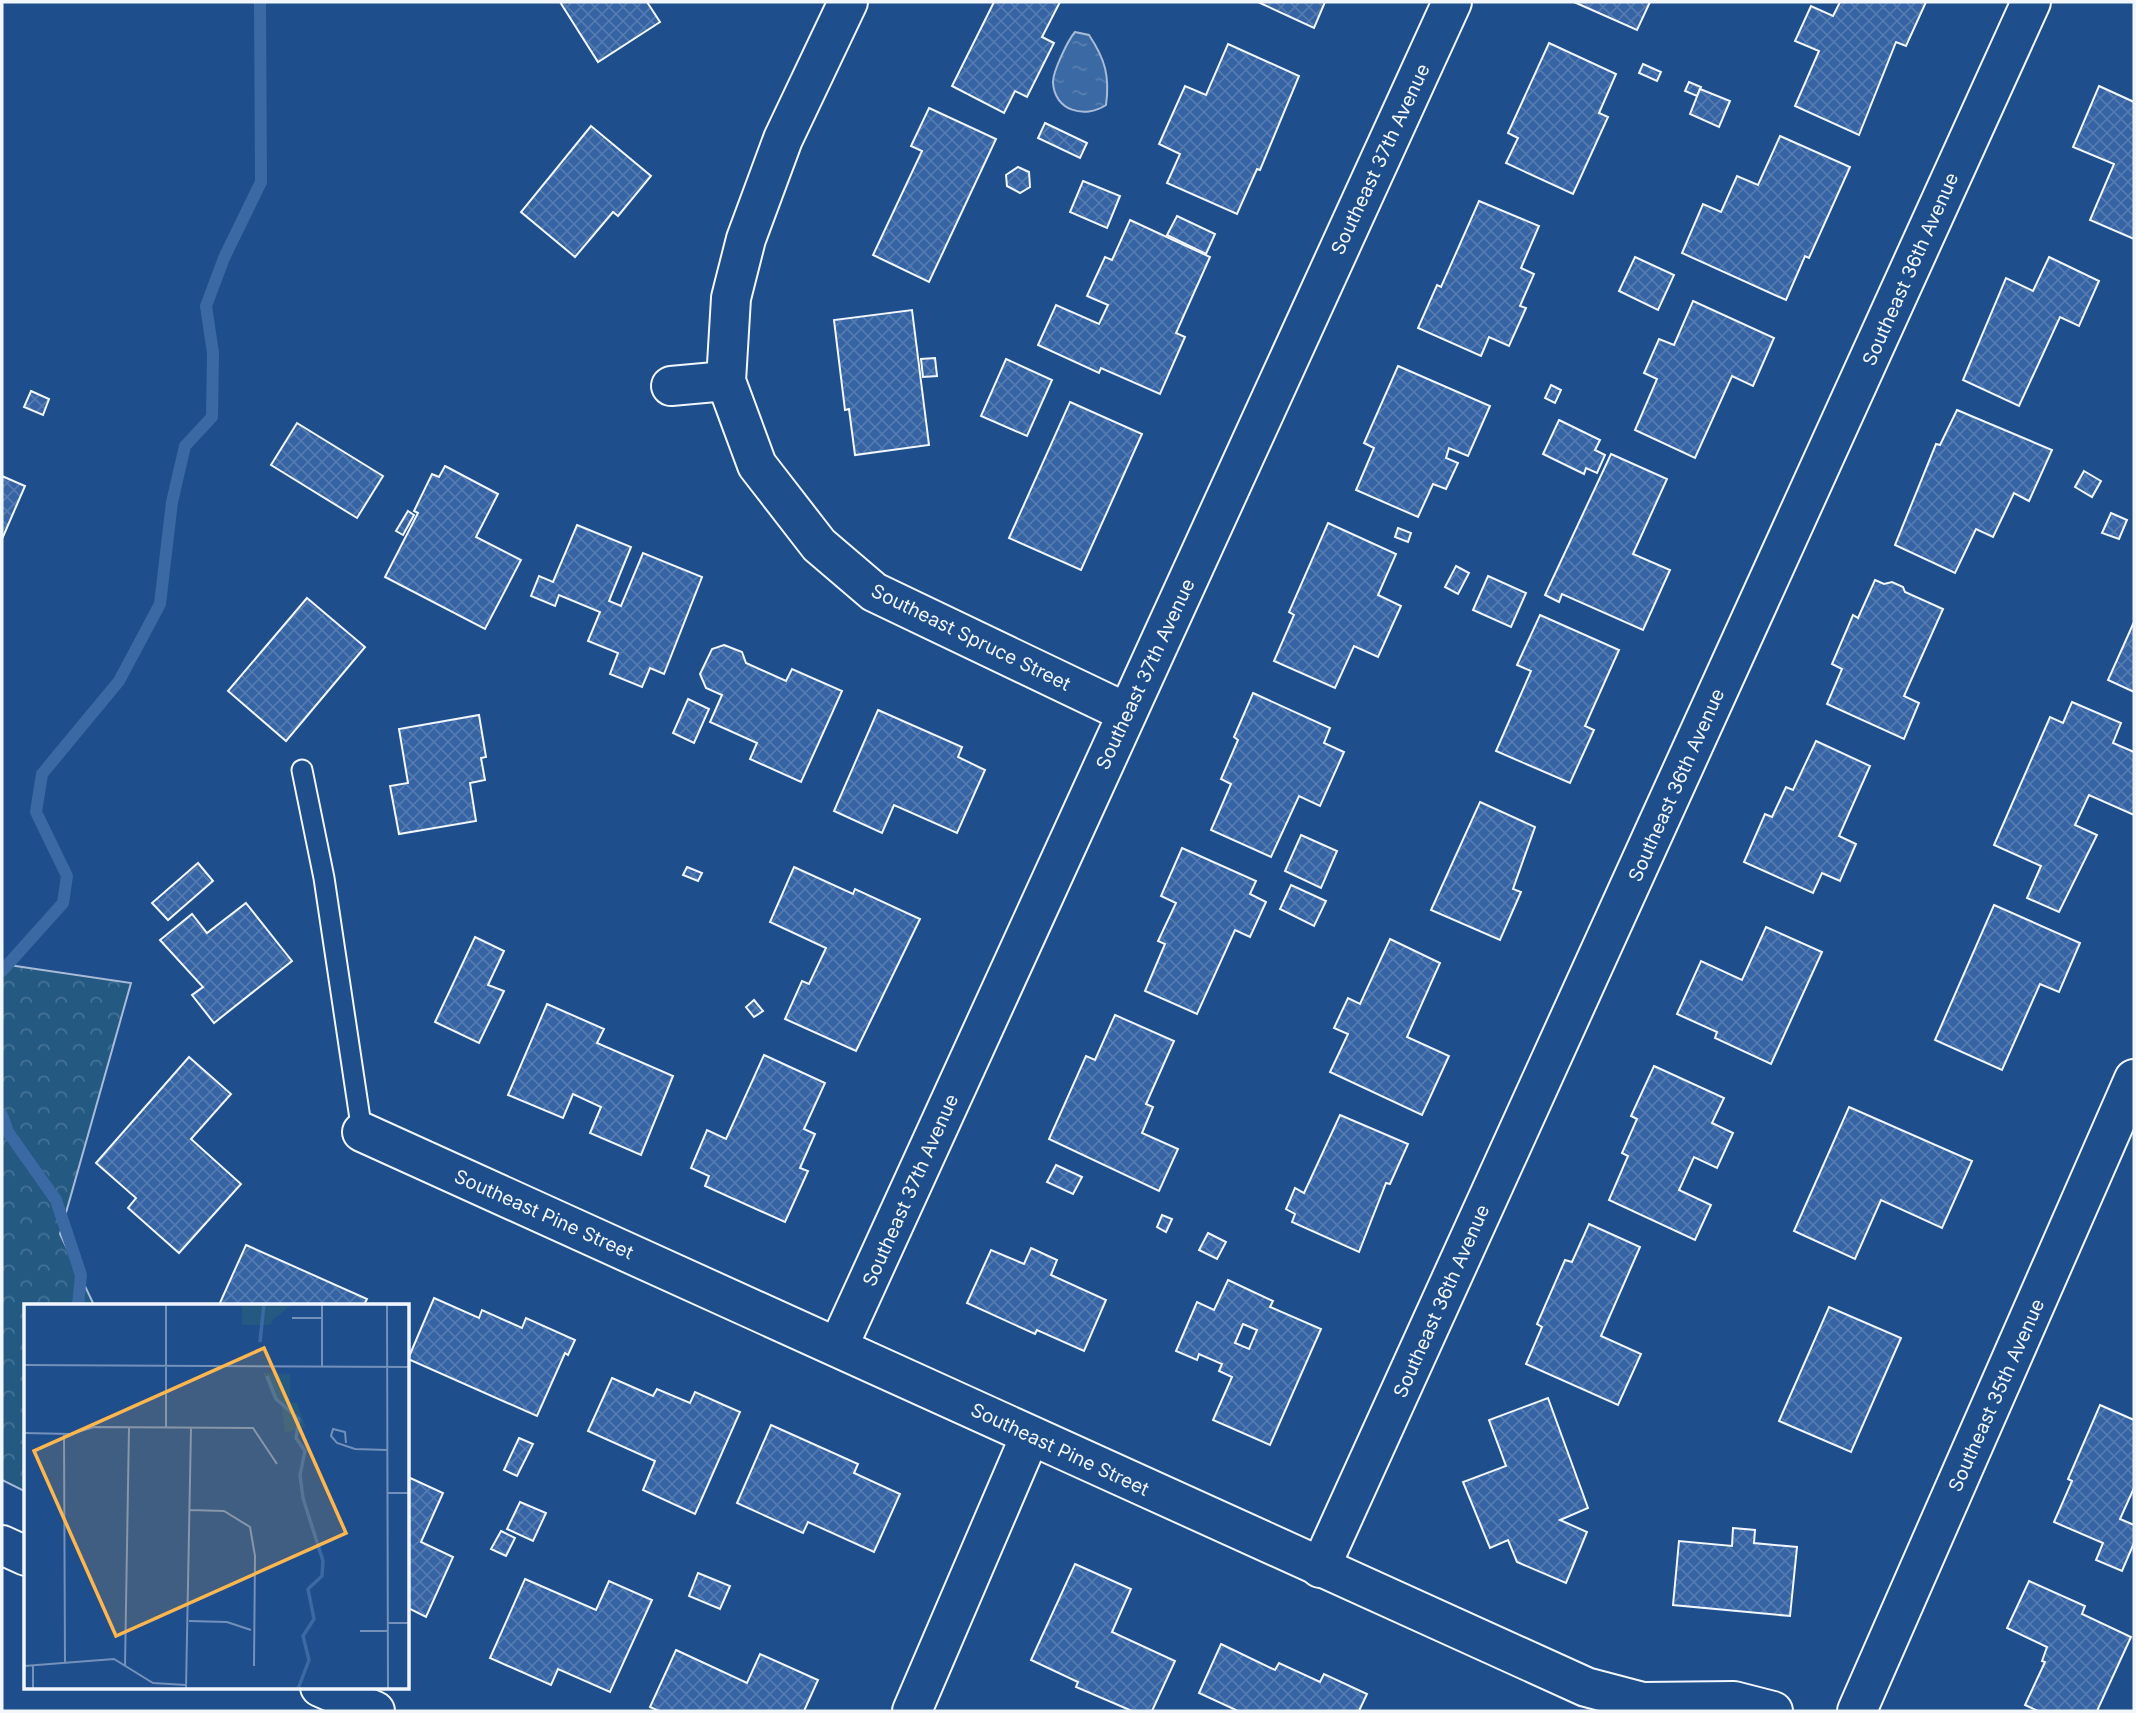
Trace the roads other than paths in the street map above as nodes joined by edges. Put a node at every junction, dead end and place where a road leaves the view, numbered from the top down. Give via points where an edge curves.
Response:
1 (848, 2) edge
2 (1452, 2) edge
3 (2031, 2) edge
4 (726, 381) junction
5 (671, 386) dead end
6 (1127, 713) junction
7 (302, 770) dead end
8 (2134, 1079) edge
9 (362, 1132) joint
10 (838, 1347) junction
11 (1030, 1436) junction
12 (2, 1545) edge
13 (24, 1555) edge
14 (1320, 1568) junction
15 (322, 1688) edge
16 (375, 1711) edge
17 (912, 1711) edge
18 (1773, 1711) edge
19 (1857, 1711) edge

1 - 4 street via 783,139 746,239 731,298
2 - 6 street, Southeast 37th Avenue
3 - 14 street, Southeast 36th Avenue
4 - 5 street
4 - 6 street, Southeast Spruce Street via 757,465 819,545 874,592
6 - 10 street, Southeast 37th Avenue
7 - 9 lane via 324,878
8 - 19 street, Southeast 35th Avenue
9 - 10 street, Southeast Pine Street
10 - 11 street, Southeast Pine Street
11 - 14 street, Southeast Pine Street
11 - 17 street
12 - 13 street
14 - 18 street, Southeast Pine Street via 1586,1687 1643,1702 1734,1701
15 - 16 street

